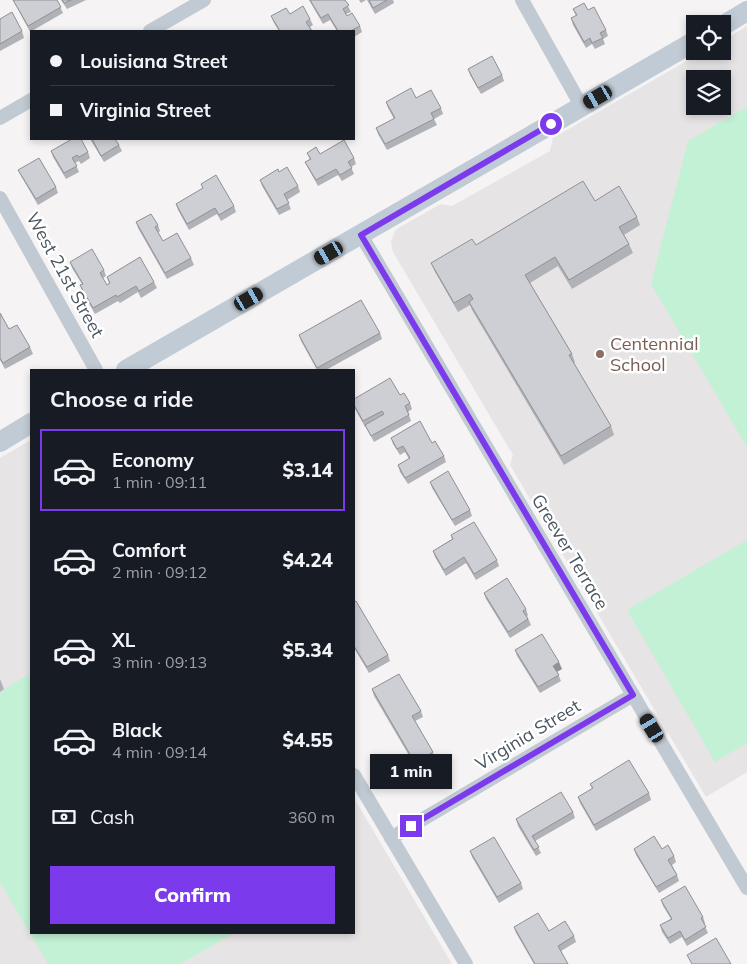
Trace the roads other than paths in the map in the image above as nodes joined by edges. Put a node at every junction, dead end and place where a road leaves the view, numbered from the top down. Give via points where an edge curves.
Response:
1 (204, 0) edge
2 (522, 0) edge
3 (747, 11) edge
4 (731, 21) edge
5 (152, 30) edge
6 (686, 46) edge
7 (30, 101) edge
8 (582, 107) junction
9 (0, 118) edge
10 (0, 198) edge
11 (361, 235) junction
12 (95, 369) edge
13 (128, 369) edge
14 (30, 426) edge
15 (0, 442) edge
16 (633, 695) junction
17 (355, 777) edge
18 (391, 838) junction
19 (747, 888) edge
20 (466, 964) edge

1 - 5 street
2 - 8 street
3 - 4 main road
6 - 8 main road
7 - 9 street
8 - 11 main road
10 - 12 street, West 21st Street
11 - 13 main road
11 - 16 street, Greever Terrace
14 - 15 main road
16 - 18 street, Virginia Street
16 - 19 street, Greever Terrace
17 - 18 street
18 - 20 street

